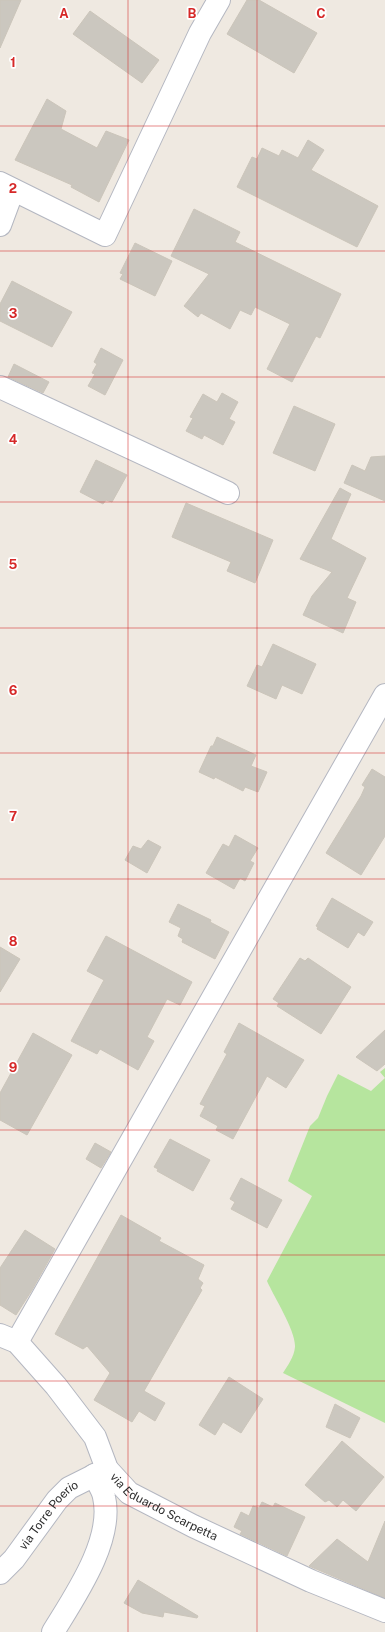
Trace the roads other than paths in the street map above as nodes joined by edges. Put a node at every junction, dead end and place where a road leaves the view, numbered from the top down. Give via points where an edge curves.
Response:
1 (219, 0) edge
2 (6, 186) edge
3 (0, 225) edge
4 (0, 387) edge
5 (228, 493) dead end
6 (385, 695) edge
7 (9, 1338) edge
8 (100, 1472) junction
9 (0, 1573) edge
10 (385, 1611) edge
11 (53, 1632) edge

1 - 2 street via 200,33 105,235
2 - 3 street
4 - 5 street
6 - 7 street
7 - 8 street, via Eduardo Scarpetta via 56,1386 95,1437
8 - 9 street, via Torre Poerio via 69,1488 57,1500 14,1559
8 - 10 street, via Eduardo Scarpetta via 129,1493 193,1526 311,1581
8 - 11 street via 106,1520 100,1546 79,1589

